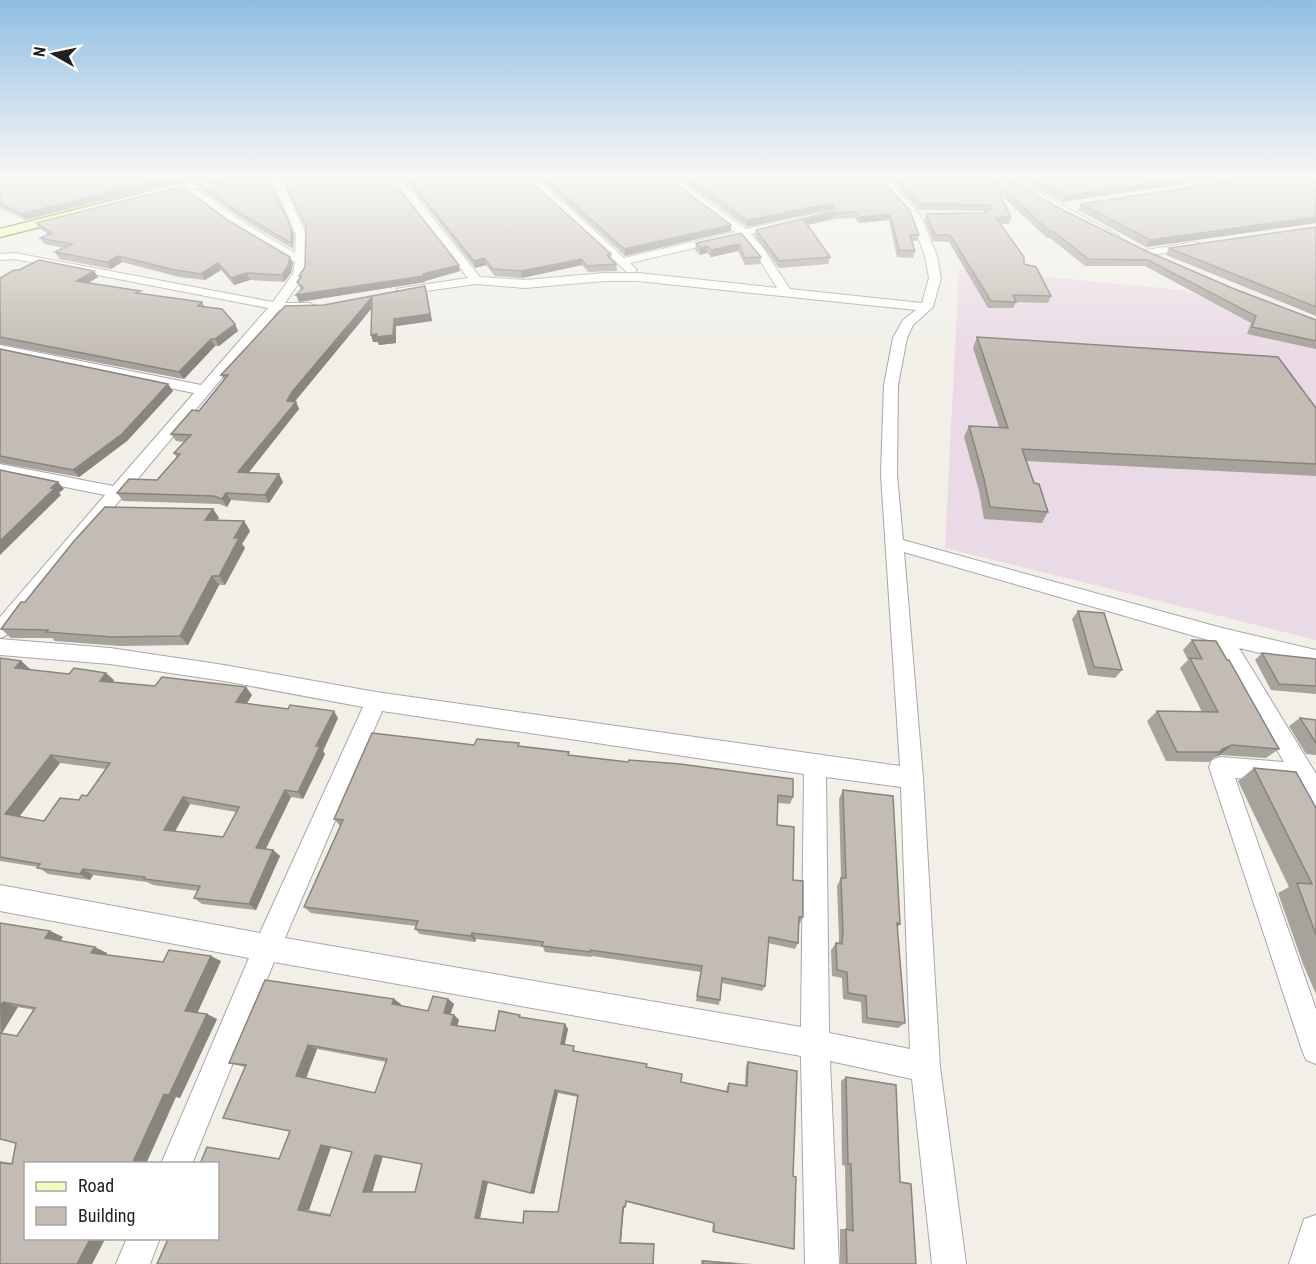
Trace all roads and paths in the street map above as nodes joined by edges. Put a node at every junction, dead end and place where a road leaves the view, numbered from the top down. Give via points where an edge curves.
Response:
1 (258, 236) edge
2 (301, 236) edge
3 (441, 236) edge
4 (594, 236) edge
5 (728, 236) edge
6 (747, 236) edge
7 (926, 236) edge
8 (1113, 236) edge
9 (1203, 244) edge
10 (1136, 248) junction
11 (0, 250) edge
12 (15, 256) junction
13 (0, 257) edge
14 (301, 261) junction
15 (622, 262) junction
16 (1168, 262) edge
17 (638, 277) junction
18 (476, 280) junction
19 (786, 292) junction
20 (386, 295) edge
21 (276, 306) junction
22 (327, 306) edge
23 (927, 307) junction
24 (0, 349) edge
25 (203, 390) junction
26 (0, 469) edge
27 (115, 492) junction
28 (103, 508) junction
29 (126, 509) edge
30 (892, 543) junction
31 (0, 630) edge
32 (1222, 636) junction
33 (0, 647) edge
34 (1316, 658) edge
35 (376, 701) junction
36 (815, 766) junction
37 (1303, 773) junction
38 (912, 778) junction
39 (1316, 795) edge
40 (0, 898) edge
41 (267, 948) junction
42 (815, 1044) junction
43 (1316, 1050) edge
44 (926, 1067) junction
45 (177, 1162) edge
46 (1316, 1230) edge
47 (144, 1240) edge
48 (133, 1264) edge
49 (822, 1264) edge
50 (949, 1264) edge
51 (1306, 1264) edge

1 - 14 street
2 - 14 street
3 - 18 street
4 - 15 street
5 - 15 street
6 - 19 street
7 - 23 street via 935,278
8 - 10 street
9 - 10 street
10 - 16 street
11 - 12 street
12 - 13 street
12 - 21 street
14 - 21 street via 299,274
15 - 17 street
17 - 18 street via 525,284
17 - 19 street
18 - 20 street
19 - 23 street
21 - 22 street
21 - 25 street
23 - 30 street via 908,323 900,338 891,385
24 - 25 street
25 - 27 street
26 - 27 street
27 - 28 street
28 - 29 street
28 - 31 street
30 - 32 street
30 - 38 street
32 - 34 street
32 - 37 street
33 - 35 street via 110,656
35 - 36 street
35 - 41 street
36 - 38 street
36 - 42 street
37 - 39 street
37 - 43 street via 1220,767
38 - 44 street
40 - 41 street
41 - 42 street
41 - 45 street
42 - 44 street
42 - 49 street
44 - 50 street
46 - 51 street
47 - 48 street

